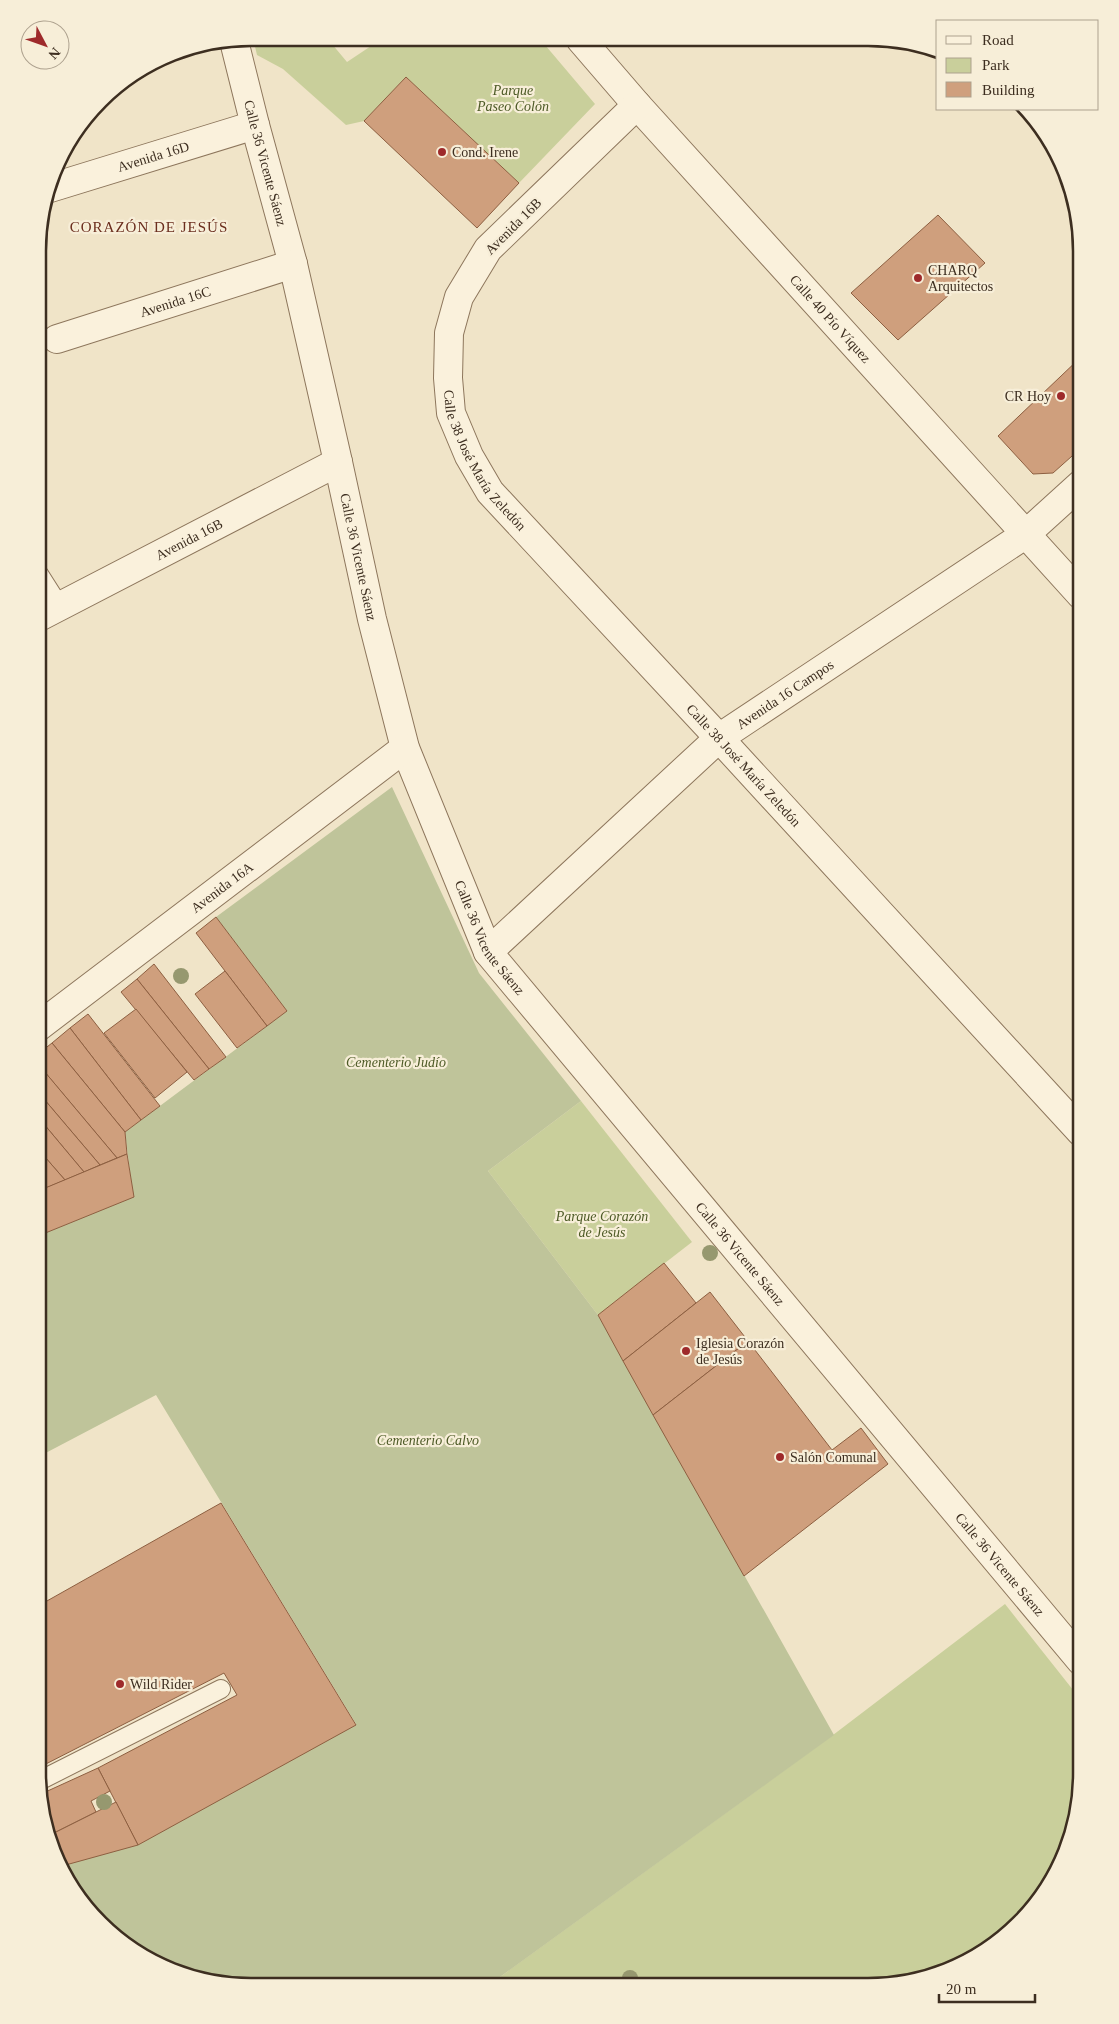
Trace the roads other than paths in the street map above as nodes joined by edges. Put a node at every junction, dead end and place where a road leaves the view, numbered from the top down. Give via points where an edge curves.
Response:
1 (586, 46) edge
2 (235, 47) edge
3 (637, 105) junction
4 (254, 125) junction
5 (57, 186) edge
6 (293, 264) junction
7 (57, 339) dead end
8 (448, 378) joint
9 (338, 462) junction
10 (1073, 491) edge
11 (1026, 534) junction
12 (1073, 586) edge
13 (49, 612) edge
14 (719, 738) junction
15 (405, 748) junction
16 (488, 952) junction
17 (46, 1021) edge
18 (1073, 1123) edge
19 (1073, 1651) edge
20 (221, 1689) dead end
21 (46, 1777) edge

1 - 3 street, Calle 40 Pío Víquez
2 - 4 street, Calle 36 Vicente Sáenz
3 - 8 street, Avenida 16B via 488,249 459,297 449,334
3 - 11 street, Calle 40 Pío Víquez
4 - 5 street, Avenida 16D
4 - 6 street, Calle 36 Vicente Sáenz
6 - 7 street, Avenida 16C
6 - 9 street, Calle 36 Vicente Sáenz
8 - 14 street, Calle 38 José María Zeledón via 452,413 469,456 490,492
9 - 13 street, Avenida 16B
9 - 15 street, Calle 36 Vicente Sáenz
10 - 11 street, Avenida 16 Campos
11 - 12 street, Calle 40 Pío Víquez
11 - 14 street, Avenida 16 Campos
14 - 16 street, Avenida 16 Campos
14 - 18 street, Calle 38 José María Zeledón
15 - 16 street, Calle 36 Vicente Sáenz
15 - 17 street, Avenida 16A
16 - 19 street, Calle 36 Vicente Sáenz
20 - 21 lane

